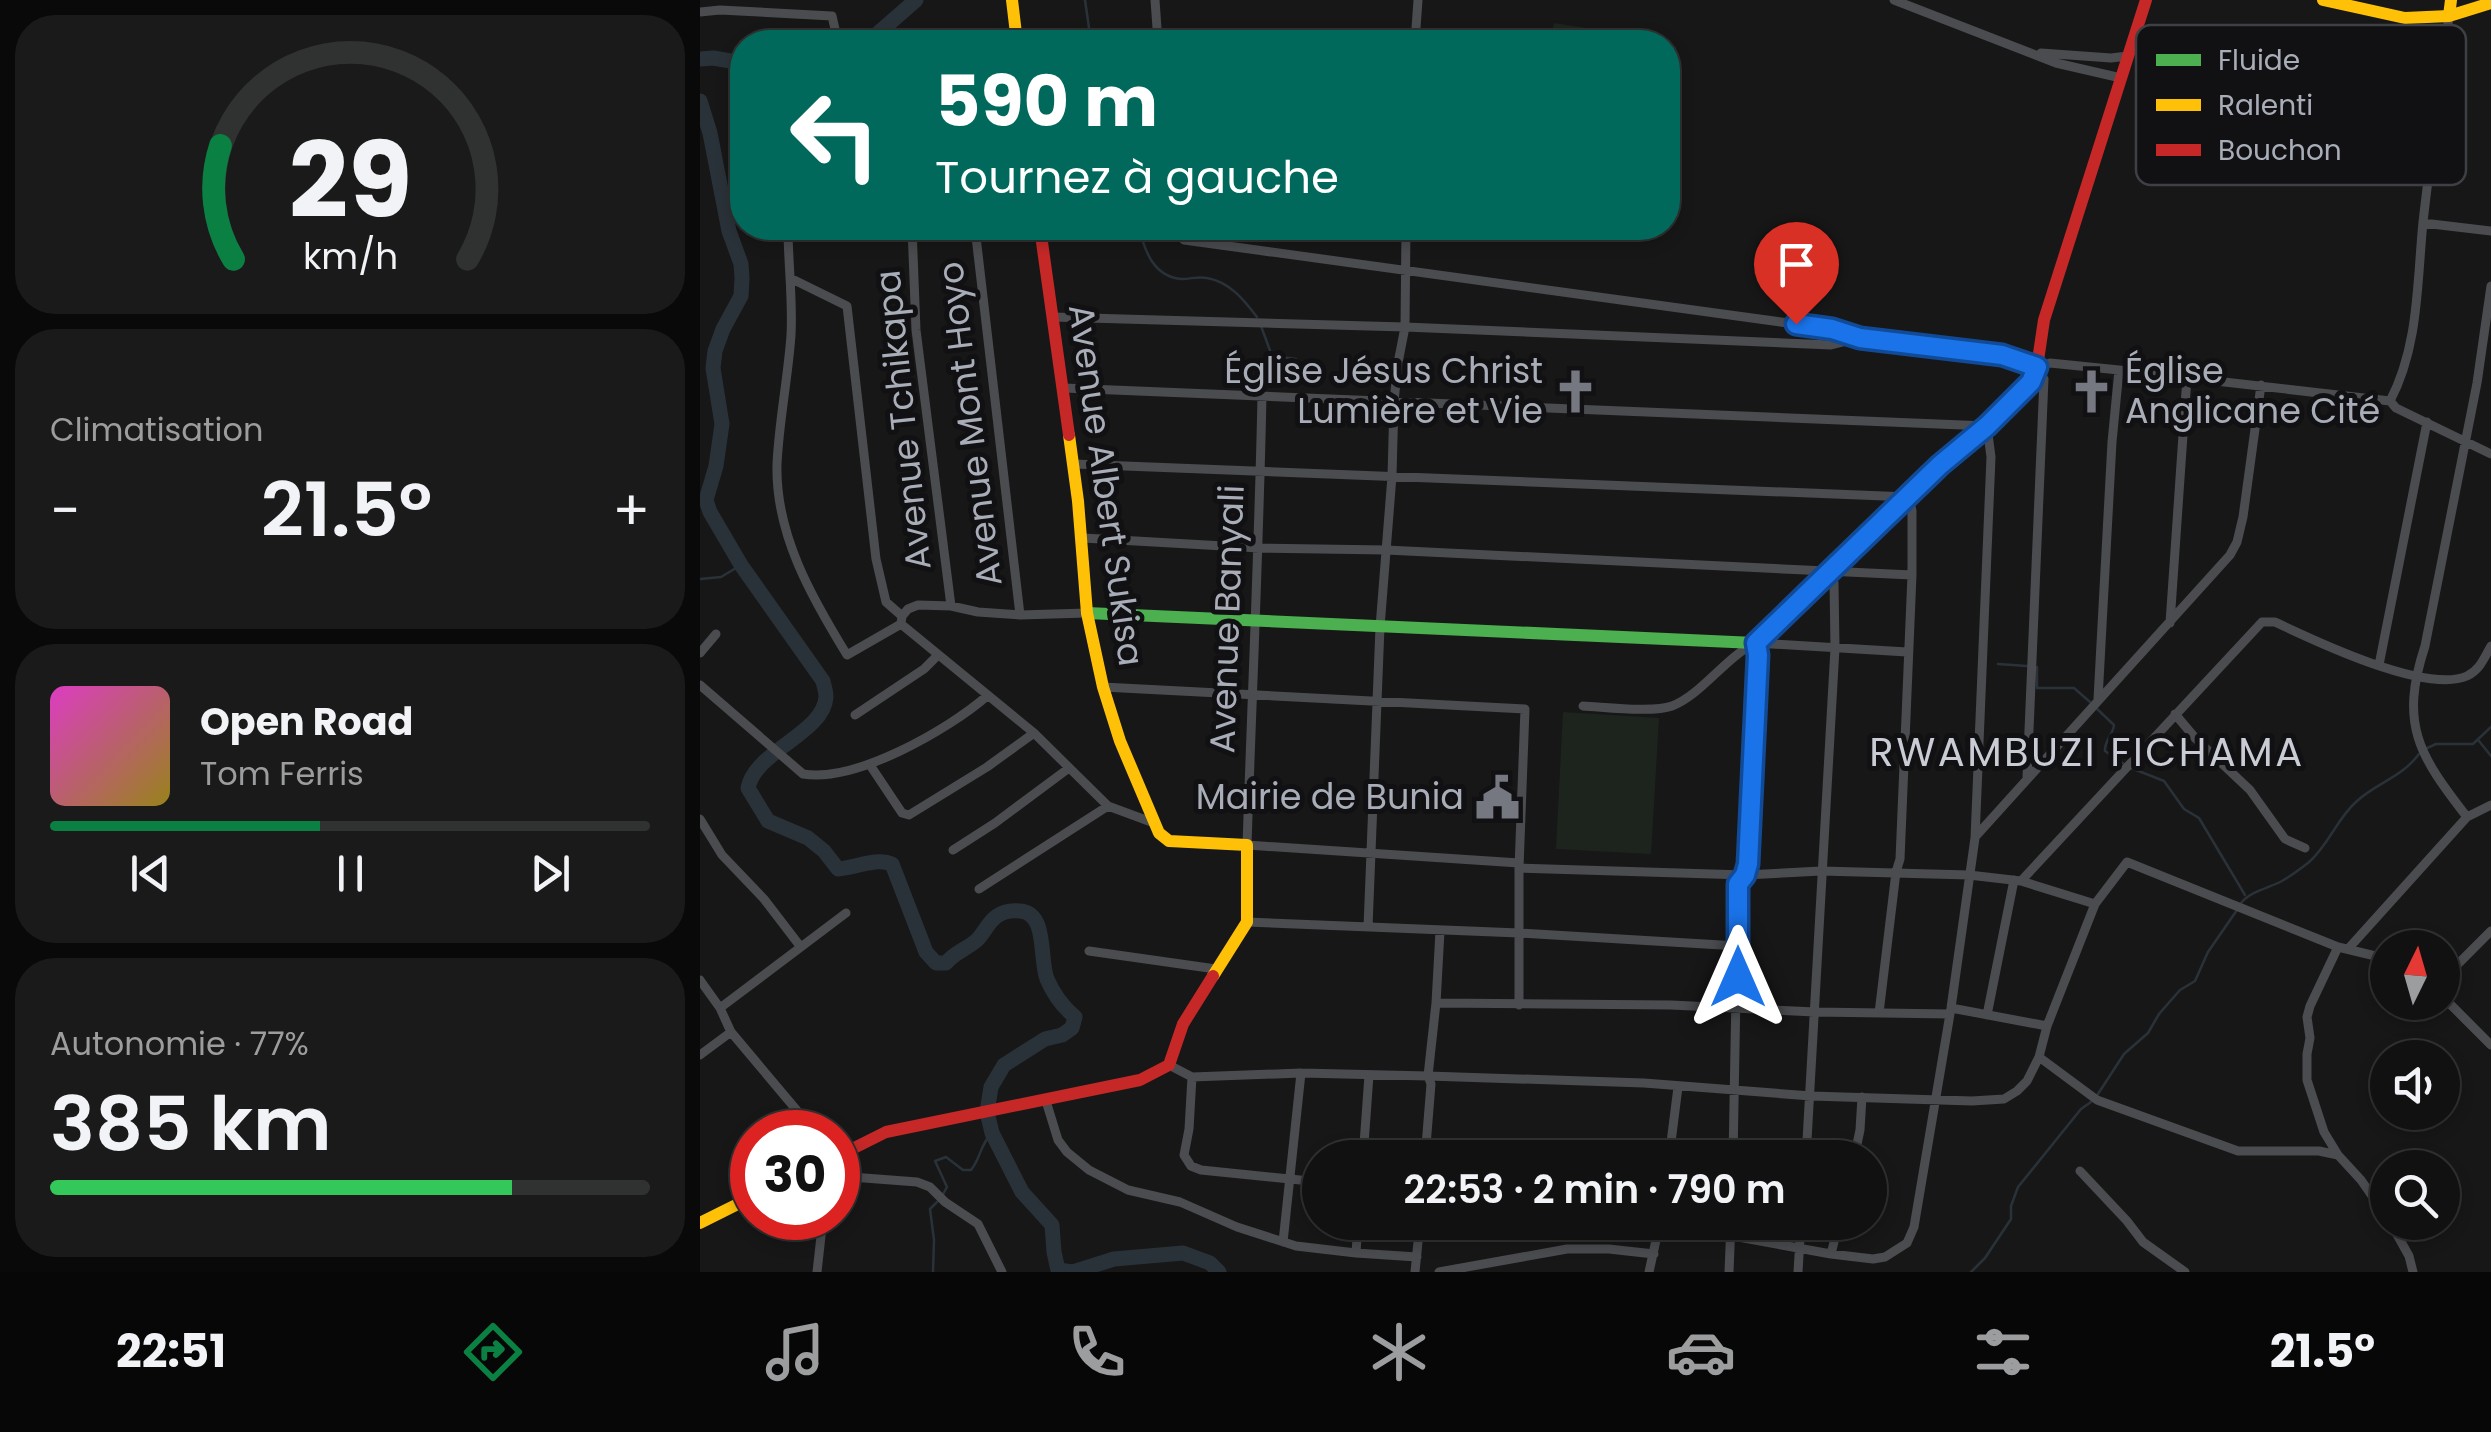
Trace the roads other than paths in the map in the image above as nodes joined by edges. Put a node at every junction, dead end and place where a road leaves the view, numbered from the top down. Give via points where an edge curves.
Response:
1 (1012, 0) edge
2 (1155, 0) edge
3 (1418, 0) edge
4 (1894, 0) edge
5 (2146, 0) edge
6 (2322, 0) edge
7 (2450, 0) edge
8 (2491, 3) edge
9 (700, 12) edge
10 (2448, 16) junction
11 (2138, 25) edge
12 (2447, 25) edge
13 (836, 30) edge
14 (1016, 30) edge
15 (1157, 30) edge
16 (1417, 30) edge
17 (2136, 31) edge
18 (2031, 52) junction
19 (2128, 56) junction
20 (2121, 78) junction
21 (2428, 185) edge
22 (2423, 223) junction
23 (2491, 231) edge
24 (788, 240) edge
25 (912, 240) edge
26 (976, 240) edge
27 (1042, 240) edge
28 (1184, 240) edge
29 (1405, 240) edge
30 (1404, 270) junction
31 (790, 278) junction
32 (2491, 286) edge
33 (1053, 317) junction
34 (1406, 326) junction
35 (1860, 338) junction
36 (2037, 367) junction
37 (2119, 370) junction
38 (2187, 377) junction
39 (2261, 385) junction
40 (1064, 388) junction
41 (1262, 395) junction
42 (1394, 401) junction
43 (2390, 401) junction
44 (2427, 422) junction
45 (1987, 426) junction
46 (2466, 440) junction
47 (2491, 454) edge
48 (1074, 464) junction
49 (1260, 473) junction
50 (1392, 476) junction
51 (1909, 497) junction
52 (1083, 538) junction
53 (1259, 548) junction
54 (1386, 550) junction
55 (1830, 570) junction
56 (1912, 575) junction
57 (951, 606) junction
58 (1087, 613) junction
59 (1020, 615) junction
60 (902, 620) junction
61 (1254, 622) junction
62 (2170, 622) junction
63 (1380, 627) junction
64 (716, 634) dead end
65 (1756, 643) junction
66 (2491, 646) edge
67 (1835, 648) junction
68 (700, 652) edge
69 (1907, 652) junction
70 (937, 656) junction
71 (2379, 666) junction
72 (2416, 676) junction
73 (700, 686) edge
74 (1103, 687) junction
75 (986, 696) junction
76 (1252, 696) junction
77 (1377, 702) junction
78 (2095, 702) junction
79 (1584, 706) dead end
80 (2175, 714) junction
81 (855, 716) dead end
82 (1034, 733) junction
83 (870, 765) junction
84 (1070, 768) junction
85 (2027, 778) junction
86 (2491, 805) edge
87 (1108, 806) junction
88 (2467, 817) junction
89 (700, 819) edge
90 (1154, 824) junction
91 (1975, 838) junction
92 (1246, 846) junction
93 (2305, 848) dead end
94 (953, 850) dead end
95 (1372, 853) junction
96 (1519, 865) junction
97 (1821, 871) junction
98 (1896, 872) junction
99 (1745, 875) junction
100 (1969, 875) junction
101 (2018, 881) junction
102 (979, 889) dead end
103 (2094, 904) junction
104 (846, 913) dead end
105 (1247, 922) junction
106 (1368, 927) junction
107 (1440, 931) junction
108 (2491, 931) edge
109 (1519, 933) junction
110 (800, 946) junction
111 (1738, 946) junction
112 (2343, 948) junction
113 (1089, 951) dead end
114 (2370, 954) edge
115 (2460, 962) edge
116 (1216, 969) junction
117 (700, 980) edge
118 (1436, 1003) junction
119 (1519, 1005) junction
120 (720, 1008) junction
121 (1738, 1008) junction
122 (1950, 1011) junction
123 (1815, 1012) junction
124 (1878, 1013) junction
125 (2460, 1014) edge
126 (1987, 1016) junction
127 (2047, 1026) junction
128 (732, 1032) junction
129 (2491, 1045) edge
130 (700, 1055) edge
131 (2040, 1057) junction
132 (1169, 1065) junction
133 (1300, 1072) junction
134 (1369, 1075) junction
135 (1428, 1076) junction
136 (1192, 1077) junction
137 (1678, 1087) junction
138 (1735, 1090) junction
139 (1811, 1096) junction
140 (1862, 1097) junction
141 (1936, 1100) junction
142 (1046, 1101) junction
143 (796, 1110) edge
144 (1364, 1140) edge
145 (1426, 1140) edge
146 (1671, 1140) edge
147 (1734, 1140) edge
148 (1807, 1140) edge
149 (1858, 1140) edge
150 (860, 1145) edge
151 (2338, 1155) junction
152 (2080, 1171) dead end
153 (860, 1178) edge
154 (1290, 1178) junction
155 (1302, 1180) edge
156 (2370, 1193) edge
157 (730, 1208) edge
158 (700, 1223) edge
159 (821, 1240) edge
160 (1357, 1240) edge
161 (1418, 1240) edge
162 (1656, 1240) edge
163 (1730, 1240) edge
164 (1753, 1240) edge
165 (1800, 1240) edge
166 (1834, 1240) edge
167 (2399, 1240) edge
168 (1283, 1242) junction
169 (1799, 1248) junction
170 (1356, 1253) junction
171 (1654, 1254) junction
172 (1831, 1254) junction
173 (1417, 1257) junction
174 (818, 1272) edge
175 (1002, 1272) edge
176 (1415, 1272) edge
177 (1439, 1272) edge
178 (1649, 1272) edge
179 (1729, 1272) edge
180 (1798, 1272) edge
181 (2185, 1272) edge
182 (2413, 1272) edge

1 - 14 street
2 - 15 street
3 - 16 street
4 - 18 street
5 - 11 street
6 - 10 street via 2405,18
7 - 10 street
8 - 10 street
9 - 13 street via 832,16
10 - 12 street
17 - 19 street
18 - 19 street
18 - 20 street
19 - 20 street
20 - 36 street via 2044,320
21 - 22 street
22 - 23 street
22 - 43 street via 2414,326
24 - 31 street
25 - 57 street, Avenue Tchikapa via 916,330
26 - 59 street, Avenue Mont Hoyo
27 - 33 street, Avenue Albert Sukisa
28 - 30 street
29 - 30 street
30 - 34 street
30 - 35 street
31 - 60 street via 848,306 876,559 886,602
31 - 60 street via 777,466 786,529 804,580 848,655
32 - 46 street
33 - 34 street
33 - 40 street, Avenue Albert Sukisa
34 - 35 street via 1830,346
34 - 42 street
35 - 36 street via 2002,355
36 - 37 street
36 - 45 street via 2031,382
36 - 85 street via 2044,379
37 - 38 street
37 - 78 street
38 - 39 street
38 - 62 street
39 - 43 street
39 - 62 street via 2237,542
40 - 41 street
40 - 48 street, Avenue Albert Sukisa
41 - 42 street
41 - 49 street, Avenue Banyali
42 - 45 street
42 - 50 street
43 - 44 street
44 - 46 street
44 - 71 street
45 - 51 street
45 - 91 street
46 - 47 street
46 - 72 street
48 - 49 street
48 - 52 street, Avenue Albert Sukisa
49 - 50 street
49 - 53 street, Avenue Banyali
50 - 51 street
50 - 54 street
51 - 55 street
51 - 56 street
52 - 53 street
52 - 58 street, Avenue Albert Sukisa
53 - 54 street
53 - 61 street, Avenue Banyali
54 - 55 street
54 - 63 street
55 - 56 street
55 - 65 street
55 - 67 street
56 - 69 street
57 - 59 street
57 - 60 street via 918,606
58 - 59 street
58 - 61 street
58 - 74 street, Avenue Albert Sukisa
60 - 70 street
61 - 63 street
61 - 76 street, Avenue Banyali
62 - 78 street
63 - 65 street
63 - 77 street
64 - 68 street
65 - 67 street
65 - 79 street via 1667,708
65 - 99 street
66 - 72 street via 2469,675
67 - 69 street
67 - 97 street
69 - 98 street
70 - 75 street
70 - 81 street
71 - 72 street
71 - 80 street via 2262,622
72 - 88 street via 2414,727 2438,780
73 - 83 street via 803,774
74 - 76 street
74 - 90 street, Avenue Albert Sukisa
75 - 82 street
75 - 83 street via 929,738
76 - 77 street
76 - 92 street, Avenue Banyali
77 - 95 street
77 - 96 street via 1525,710
78 - 85 street
80 - 93 street via 2250,790 2285,839
80 - 101 street
82 - 83 street via 909,815
82 - 84 street
84 - 87 street
84 - 94 street
85 - 91 street
86 - 88 street
87 - 90 street
87 - 102 street
88 - 112 street
89 - 110 street
90 - 92 street via 1169,840
91 - 100 street
92 - 95 street
92 - 105 street
95 - 96 street
95 - 106 street
96 - 99 street
96 - 109 street
97 - 98 street
97 - 99 street
97 - 123 street
98 - 100 street
98 - 124 street
99 - 111 street via 1738,884
100 - 101 street
100 - 122 street
101 - 103 street
101 - 126 street
103 - 112 street via 2127,862
103 - 127 street
104 - 110 street
105 - 106 street
105 - 116 street
106 - 107 street
107 - 109 street
107 - 118 street
108 - 115 street
109 - 111 street
109 - 119 street
110 - 120 street
111 - 121 street
112 - 114 street
112 - 151 street via 2307,1017 2307,1080
113 - 116 street
116 - 132 street via 1183,1024
117 - 120 street
118 - 119 street
118 - 135 street
119 - 121 street
120 - 128 street
121 - 123 street
121 - 138 street
122 - 124 street
122 - 126 street
122 - 141 street
123 - 124 street
123 - 139 street
125 - 129 street
126 - 127 street
127 - 131 street
128 - 130 street
128 - 143 street
131 - 141 street via 2027,1081 2004,1099
131 - 151 street via 2094,1098 2238,1151
132 - 136 street
132 - 142 street via 1140,1080
133 - 134 street
133 - 136 street
133 - 154 street
134 - 135 street
134 - 144 street
135 - 137 street
135 - 145 street
136 - 154 street via 1184,1155 1191,1166
137 - 138 street
137 - 146 street
138 - 139 street
138 - 147 street
139 - 140 street
139 - 148 street
140 - 141 street
140 - 149 street
141 - 172 street via 1907,1243 1872,1259
142 - 150 street via 886,1132
142 - 168 street via 1058,1140 1089,1170 1128,1190 1180,1202
151 - 156 street
152 - 181 street via 2143,1242
153 - 175 street via 930,1187 978,1224
154 - 155 street
154 - 168 street
157 - 158 street
159 - 174 street
160 - 170 street
161 - 173 street
162 - 171 street
163 - 179 street
164 - 169 street
165 - 169 street
166 - 172 street
167 - 182 street
168 - 170 street
169 - 172 street
169 - 180 street
170 - 173 street
171 - 177 street via 1567,1249
171 - 178 street
173 - 176 street

